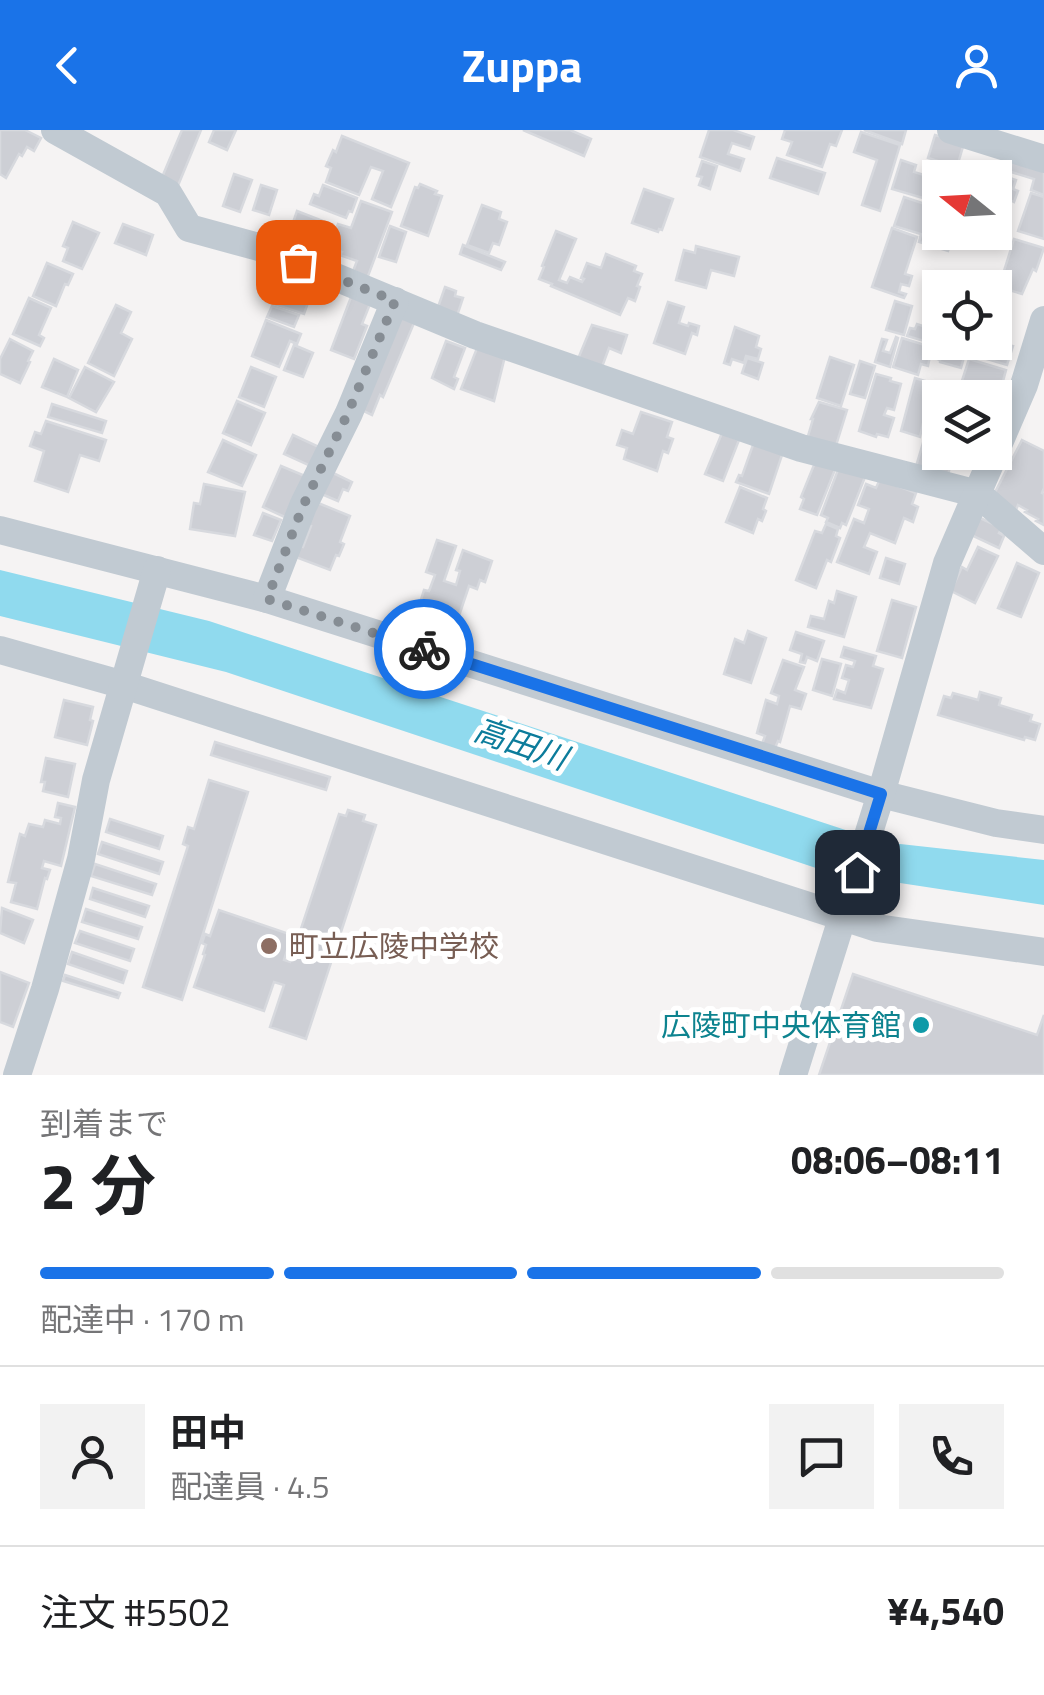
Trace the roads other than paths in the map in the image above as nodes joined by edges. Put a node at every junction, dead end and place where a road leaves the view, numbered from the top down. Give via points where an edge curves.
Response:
1 (55, 130) edge
2 (951, 130) edge
3 (1044, 158) edge
4 (395, 301) junction
5 (1044, 320) edge
6 (978, 494) junction
7 (0, 530) edge
8 (1044, 552) edge
9 (156, 573) junction
10 (267, 599) junction
11 (0, 650) edge
12 (125, 683) junction
13 (880, 799) junction
14 (1044, 830) edge
15 (844, 912) junction
16 (1044, 952) edge
17 (16, 1075) edge
18 (794, 1075) edge

1 - 4 street via 168,192 189,228 273,252
2 - 3 street
4 - 6 street via 801,448
4 - 10 street
5 - 6 street
6 - 8 street
6 - 13 street via 947,563
7 - 9 street
9 - 10 street
9 - 12 street
10 - 13 street
11 - 12 street
12 - 15 street
12 - 17 street
13 - 14 street
13 - 15 street
15 - 16 street via 877,928
15 - 18 street

